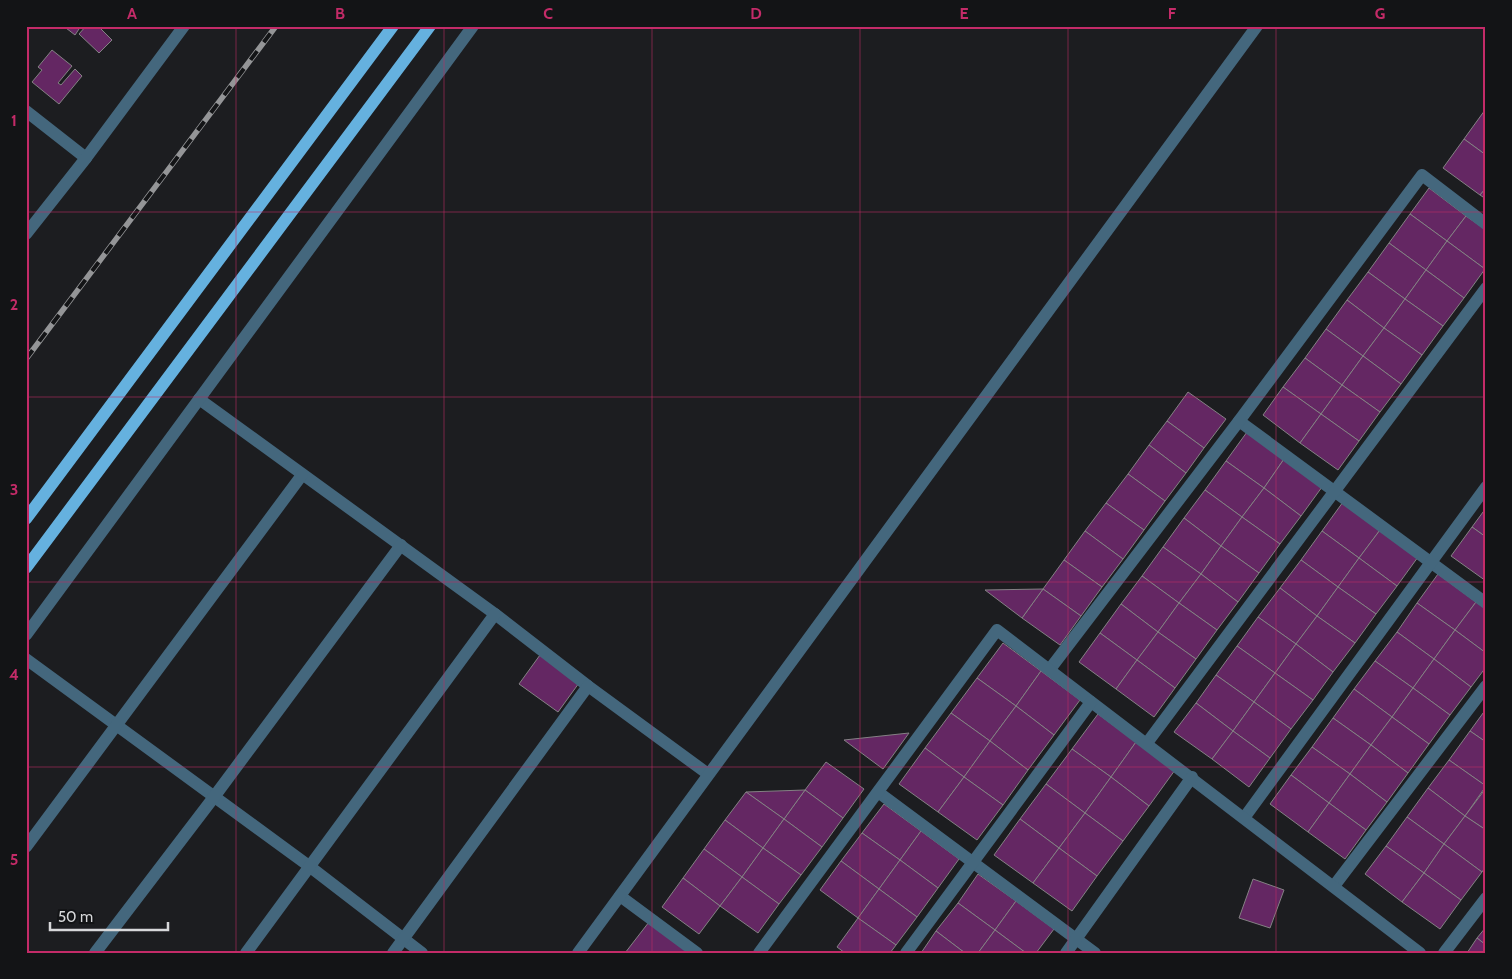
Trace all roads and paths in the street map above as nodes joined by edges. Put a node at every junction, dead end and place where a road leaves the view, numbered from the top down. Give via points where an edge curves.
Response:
1 (184, 26) edge
2 (392, 26) edge
3 (430, 26) edge
4 (473, 26) edge
5 (1257, 26) edge
6 (26, 111) edge
7 (86, 158) junction
8 (1486, 224) edge
9 (26, 234) edge
10 (1486, 288) edge
11 (199, 399) junction
12 (1239, 421) junction
13 (302, 475) junction
14 (1486, 487) edge
15 (1334, 491) junction
16 (26, 519) edge
17 (401, 545) junction
18 (1430, 561) junction
19 (26, 568) edge
20 (1486, 603) edge
21 (495, 614) junction
22 (26, 635) edge
23 (26, 659) edge
24 (1050, 669) junction
25 (588, 686) junction
26 (1486, 686) edge
27 (1091, 702) junction
28 (117, 725) junction
29 (1147, 743) junction
30 (708, 774) junction
31 (1192, 777) junction
32 (878, 792) junction
33 (214, 797) junction
34 (1244, 818) junction
35 (26, 846) edge
36 (973, 862) junction
37 (309, 866) junction
38 (1334, 886) junction
39 (620, 896) junction
40 (1486, 898) edge
41 (1077, 938) junction
42 (404, 939) junction
43 (95, 953) edge
44 (246, 953) edge
45 (394, 953) edge
46 (422, 953) edge
47 (578, 953) edge
48 (697, 953) edge
49 (759, 953) edge
50 (906, 953) edge
51 (1066, 953) edge
52 (1095, 953) edge
53 (1420, 953) edge
54 (1444, 953) edge

1 - 7 street
2 - 16 main road
3 - 19 main road
4 - 11 street
5 - 30 street
6 - 7 street
7 - 9 street
8 - 12 street via 1422,175
10 - 15 street
11 - 13 street
11 - 22 street
12 - 15 street
12 - 24 street
13 - 17 street
13 - 28 street
14 - 18 street
15 - 18 street
15 - 29 street
17 - 21 street
17 - 33 street
18 - 20 street
18 - 34 street
21 - 25 street
21 - 37 street
23 - 28 street
24 - 27 street
24 - 32 street via 997,630
25 - 30 street
25 - 42 street
26 - 38 street
27 - 29 street
27 - 36 street
28 - 33 street
28 - 35 street
29 - 31 street
30 - 39 street
31 - 34 street
31 - 41 street
32 - 36 street
32 - 49 street
33 - 37 street
33 - 43 street
34 - 38 street
36 - 41 street
36 - 50 street
37 - 42 street
37 - 44 street
38 - 53 street
39 - 47 street
39 - 48 street
40 - 54 street
41 - 51 street
41 - 52 street
42 - 45 street
42 - 46 street

